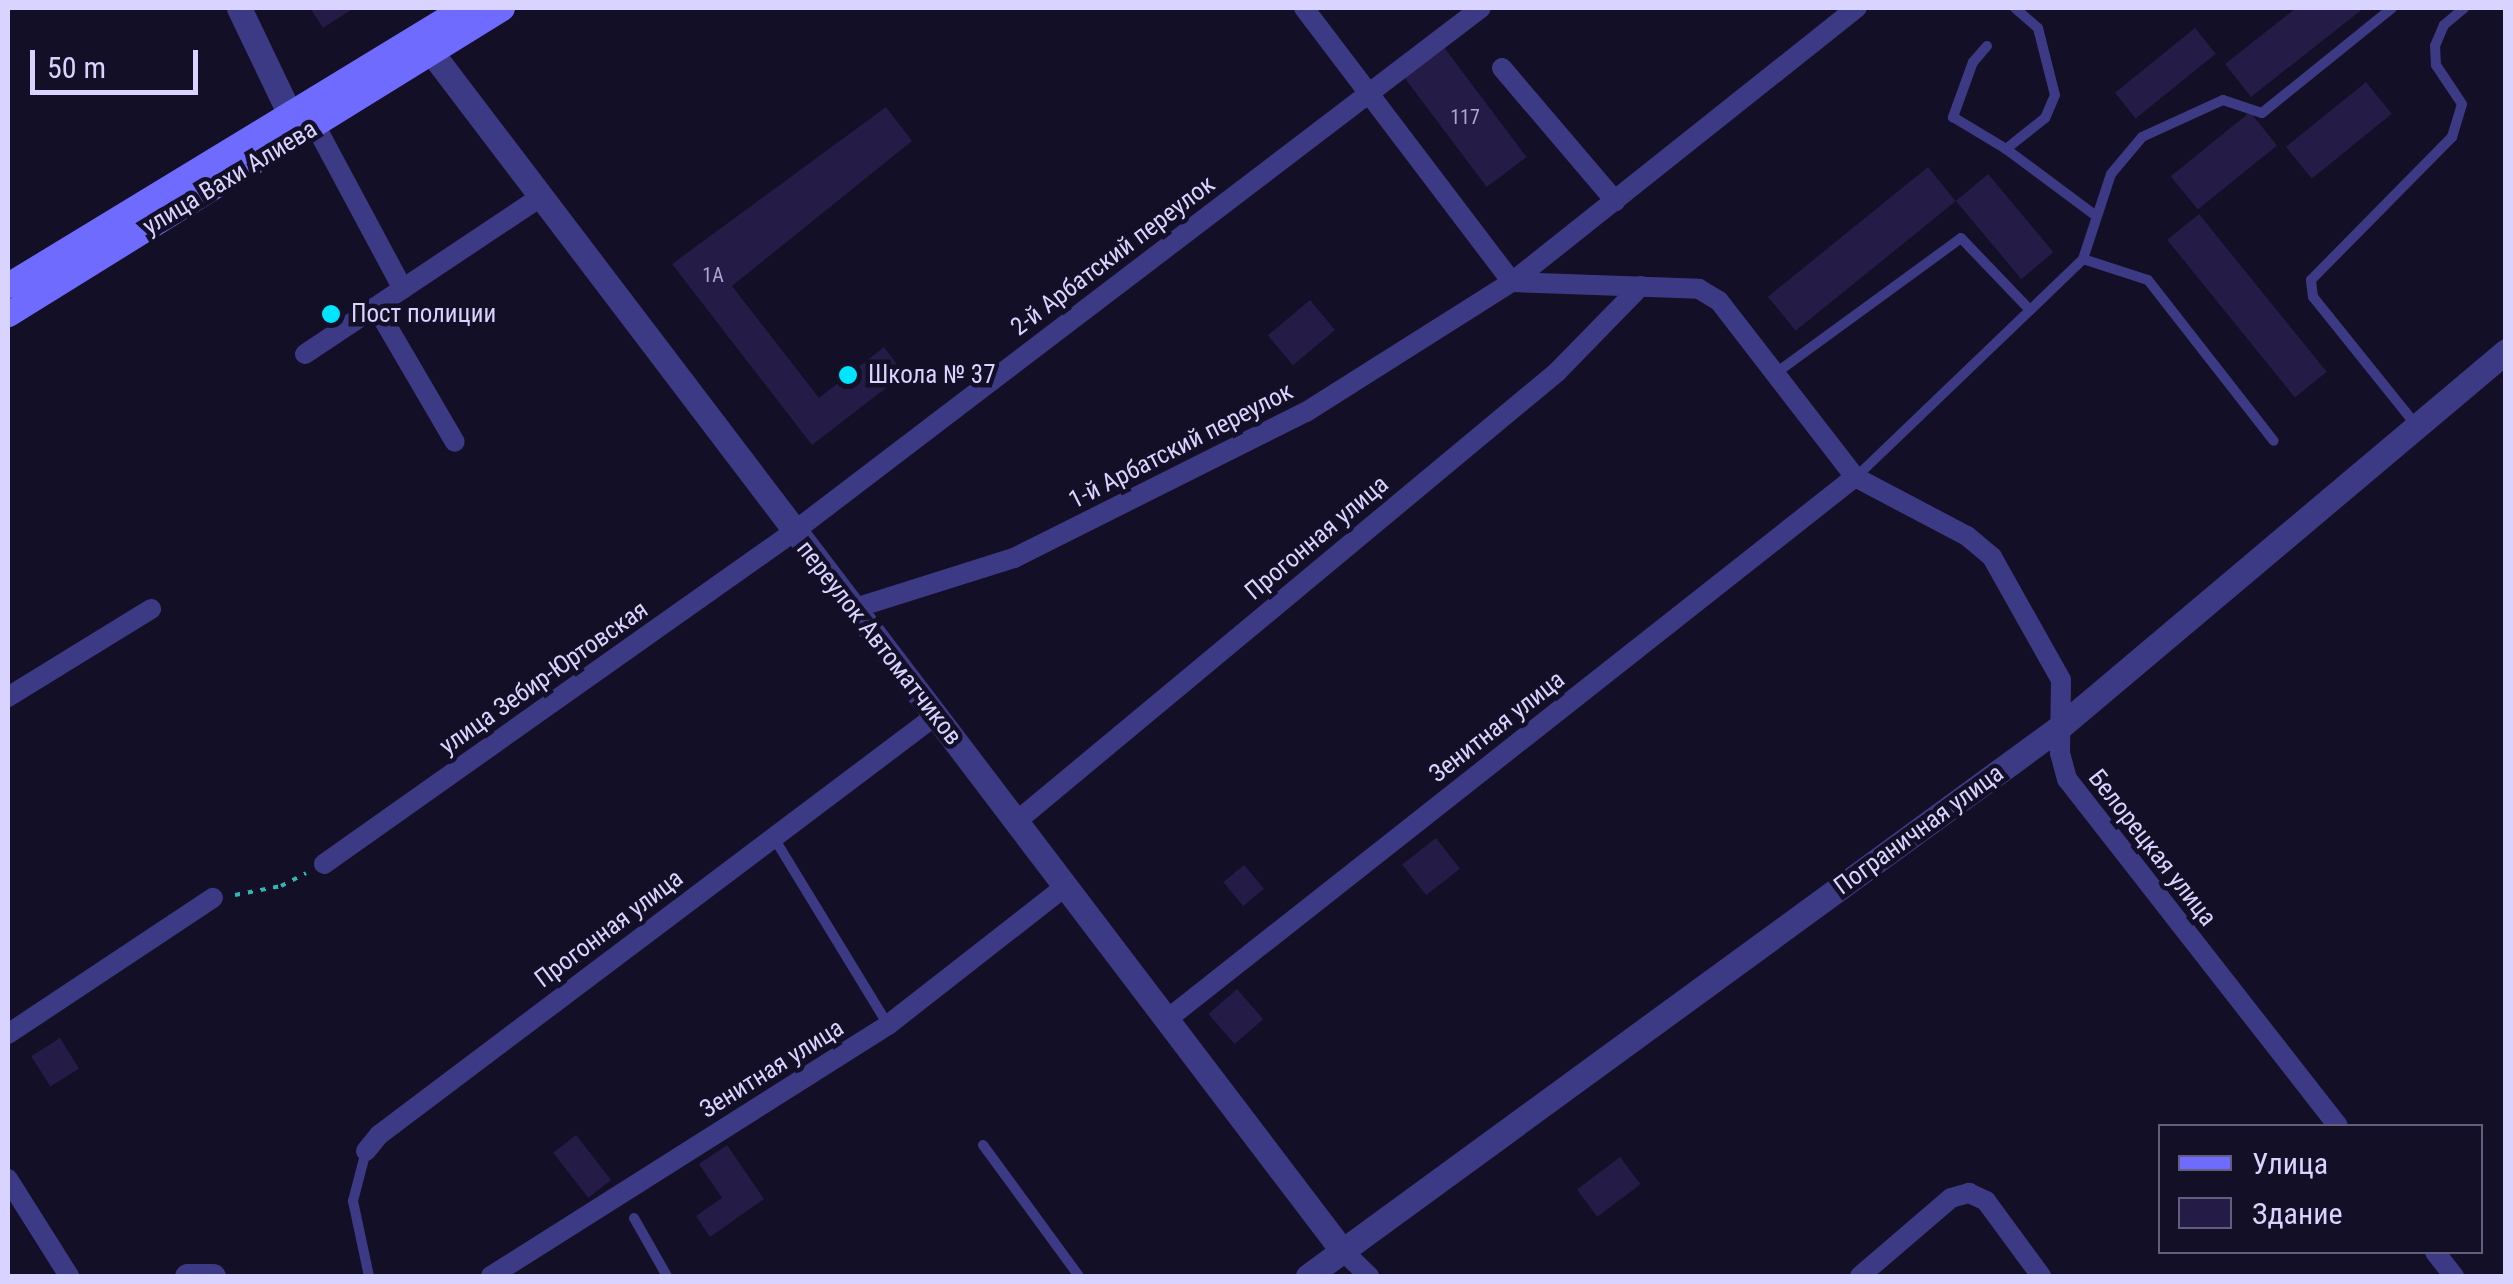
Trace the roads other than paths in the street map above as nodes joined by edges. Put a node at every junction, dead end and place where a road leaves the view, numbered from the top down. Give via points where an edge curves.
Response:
1 (239, 8) edge
2 (463, 8) edge
3 (502, 8) edge
4 (1304, 8) edge
5 (1481, 8) edge
6 (1857, 8) edge
7 (2015, 8) edge
8 (2392, 8) edge
9 (2464, 8) edge
10 (426, 46) junction
11 (1987, 46) dead end
12 (1502, 68) dead end
13 (1368, 92) junction
14 (302, 125) junction
15 (2006, 149) junction
16 (539, 198) junction
17 (1615, 201) junction
18 (2095, 215) junction
19 (2083, 259) junction
20 (1512, 282) junction
21 (8, 285) edge
22 (1642, 286) junction
23 (403, 289) junction
24 (376, 307) junction
25 (2030, 310) junction
26 (8, 314) edge
27 (2506, 351) edge
28 (304, 354) dead end
29 (1775, 374) junction
30 (2417, 426) junction
31 (2274, 441) dead end
32 (455, 442) dead end
33 (1856, 478) junction
34 (792, 532) junction
35 (852, 608) junction
36 (151, 610) dead end
37 (8, 696) edge
38 (935, 716) junction
39 (2061, 726) junction
40 (1017, 820) junction
41 (773, 837) junction
42 (324, 864) road end
43 (1067, 885) junction
44 (213, 898) road end
45 (1170, 1017) junction
46 (888, 1025) junction
47 (8, 1034) edge
48 (2336, 1124) edge
49 (983, 1146) dead end
50 (366, 1152) joint
51 (8, 1180) edge
52 (634, 1218) dead end
53 (1341, 1250) junction
54 (2437, 1254) edge
55 (69, 1276) edge
56 (187, 1276) edge
57 (212, 1276) edge
58 (368, 1276) edge
59 (491, 1276) edge
60 (667, 1276) edge
61 (1079, 1276) edge
62 (1308, 1276) edge
63 (1369, 1276) edge
64 (1860, 1276) edge
65 (2041, 1276) edge
66 (2454, 1276) edge

1 - 14 street
2 - 10 main road, улица Вахи Алиева
3 - 10 main road, улица Вахи Алиева
4 - 13 street
5 - 13 street, 2-й Арбатский переулок
6 - 17 street, 1-й Арбатский переулок
7 - 15 lane via 2038,28 2055,96 2044,118
8 - 18 lane via 2262,112 2223,100 2142,137 2111,174
9 - 30 lane via 2444,25 2435,46 2436,65 2462,104 2452,137 2310,280 2313,297
10 - 14 main road, улица Вахи Алиева
10 - 16 street, переулок Автоматчиков
11 - 15 lane via 1972,62 1954,117
12 - 17 street
13 - 20 street
13 - 34 street, 2-й Арбатский переулок
14 - 21 main road, улица Вахи Алиева
14 - 23 street
14 - 26 main road, улица Вахи Алиева
15 - 18 lane
16 - 23 street
16 - 34 street, переулок Автоматчиков
17 - 20 street, 1-й Арбатский переулок
18 - 19 lane
19 - 25 lane
19 - 31 lane via 2148,280
20 - 22 street
20 - 35 street, 1-й Арбатский переулок via 1306,412 1014,558
22 - 29 street, Белорецкая улица via 1699,288 1719,301
22 - 40 street, Прогонная улица via 1557,372
23 - 24 street
24 - 28 street
24 - 32 street
25 - 29 lane via 1971,242 1952,240
25 - 33 lane
27 - 30 street, Пограничная улица
29 - 33 street, Белорецкая улица
30 - 39 street, Пограничная улица
33 - 39 street, Белорецкая улица via 1967,536 1992,557 2061,680
33 - 45 street, Зенитная улица
34 - 35 street, переулок Автоматчиков
34 - 42 street, улица Зебир-Юртовская
35 - 38 street, переулок Автоматчиков
36 - 37 street
38 - 40 street, переулок Автоматчиков
38 - 41 street, Прогонная улица
39 - 48 street, Белорецкая улица via 2066,779
39 - 53 street, Пограничная улица
40 - 43 street, переулок Автоматчиков
41 - 46 lane
41 - 50 street, Прогонная улица via 379,1135
43 - 45 street, переулок Автоматчиков
43 - 46 street, Зенитная улица
44 - 47 street
45 - 53 street, переулок Автоматчиков
46 - 59 street, Зенитная улица
49 - 61 lane
50 - 58 lane via 353,1201
51 - 55 street
52 - 60 lane
53 - 62 street, Пограничная улица
53 - 63 street
54 - 66 street
56 - 57 street
64 - 65 street via 1951,1198 1969,1193 1986,1201

